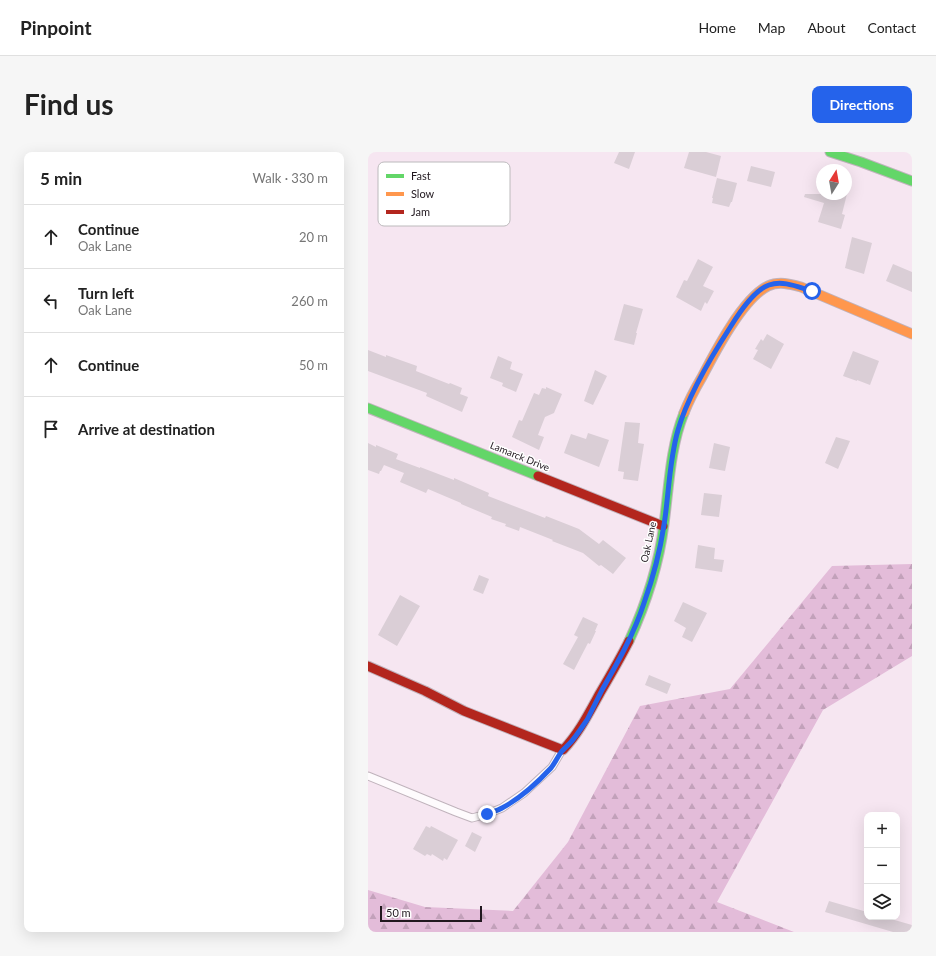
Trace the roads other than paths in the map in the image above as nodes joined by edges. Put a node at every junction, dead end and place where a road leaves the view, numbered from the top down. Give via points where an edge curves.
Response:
1 (830, 152) edge
2 (912, 181) edge
3 (912, 334) edge
4 (368, 408) edge
5 (664, 526) junction
6 (368, 666) edge
7 (562, 750) junction
8 (368, 776) edge

1 - 2 street
3 - 5 street, Oak Lane via 812,291 791,285 778,283 768,286 754,296 727,332 688,400 677,432
4 - 5 street, Lamarck Drive
5 - 7 street, Oak Lane via 656,563 633,632 586,721 573,740
6 - 7 street via 464,711
7 - 8 lane via 552,767 524,794 502,808 472,818

